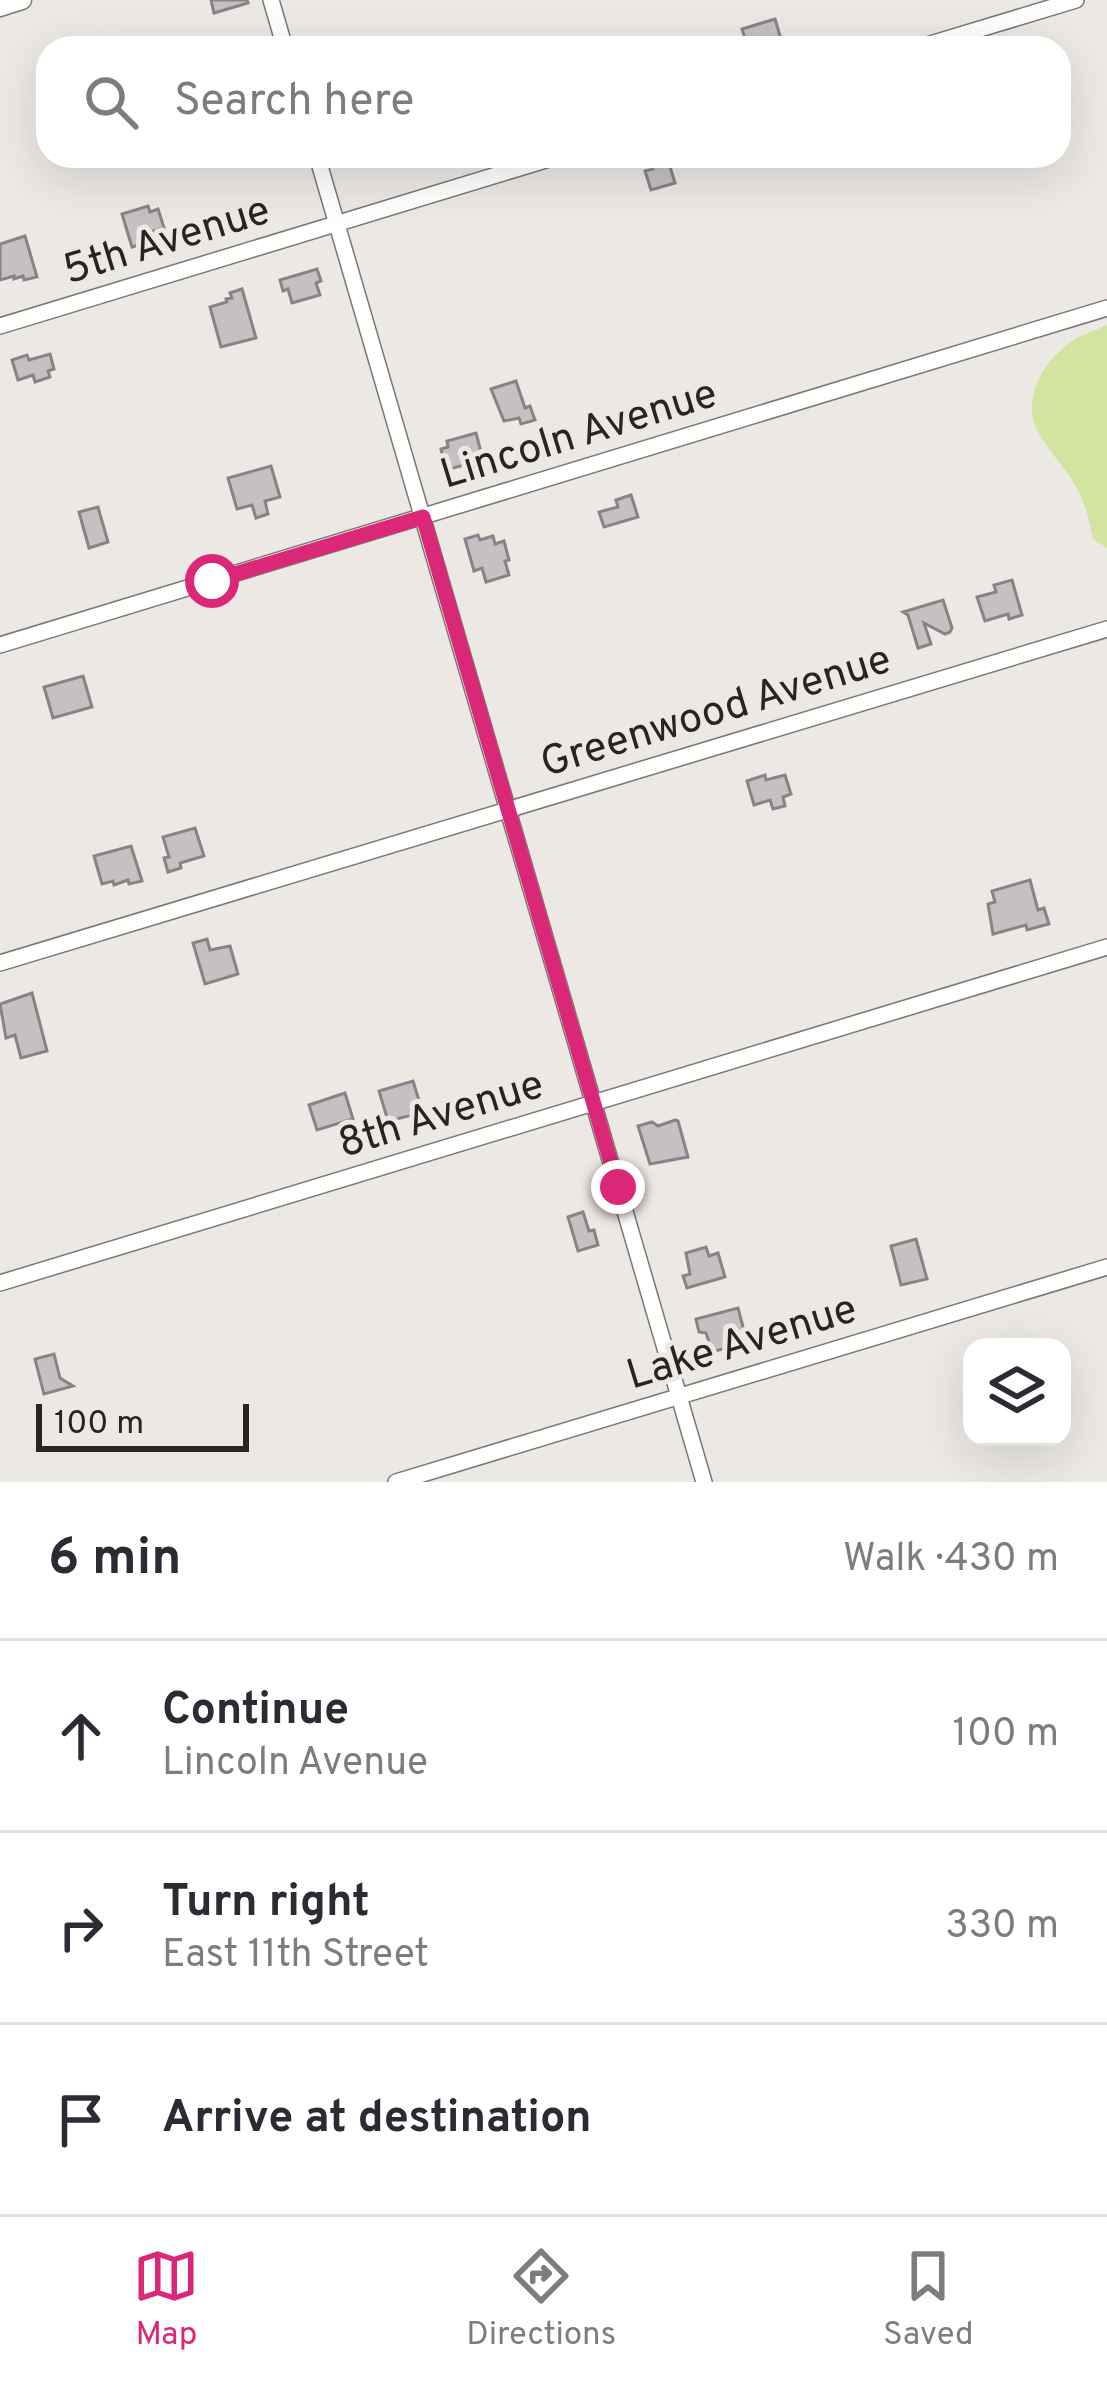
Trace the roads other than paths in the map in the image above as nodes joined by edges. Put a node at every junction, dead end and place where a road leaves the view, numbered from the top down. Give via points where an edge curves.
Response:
1 (22, 0) edge
2 (272, 0) edge
3 (1076, 0) edge
4 (0, 7) edge
5 (282, 36) edge
6 (957, 36) edge
7 (321, 168) edge
8 (521, 168) edge
9 (337, 224) junction
10 (1107, 308) edge
11 (0, 326) edge
12 (423, 517) junction
13 (1107, 628) edge
14 (0, 645) edge
15 (508, 810) junction
16 (1107, 947) edge
17 (0, 963) edge
18 (594, 1103) junction
19 (1107, 1267) edge
20 (0, 1283) edge
21 (679, 1397) junction
22 (396, 1482) edge
23 (704, 1482) edge

1 - 4 street
2 - 5 street
3 - 6 street
7 - 9 street
8 - 9 street, 5th Avenue
9 - 11 street, 5th Avenue
9 - 12 street
10 - 12 street, Lincoln Avenue
12 - 14 street, Lincoln Avenue
12 - 15 street
13 - 15 street, Greenwood Avenue
15 - 17 street, Greenwood Avenue
15 - 18 street
16 - 18 street, 8th Avenue
18 - 20 street, 8th Avenue
18 - 21 street
19 - 21 street, Lake Avenue
21 - 22 street, Lake Avenue
21 - 23 street

